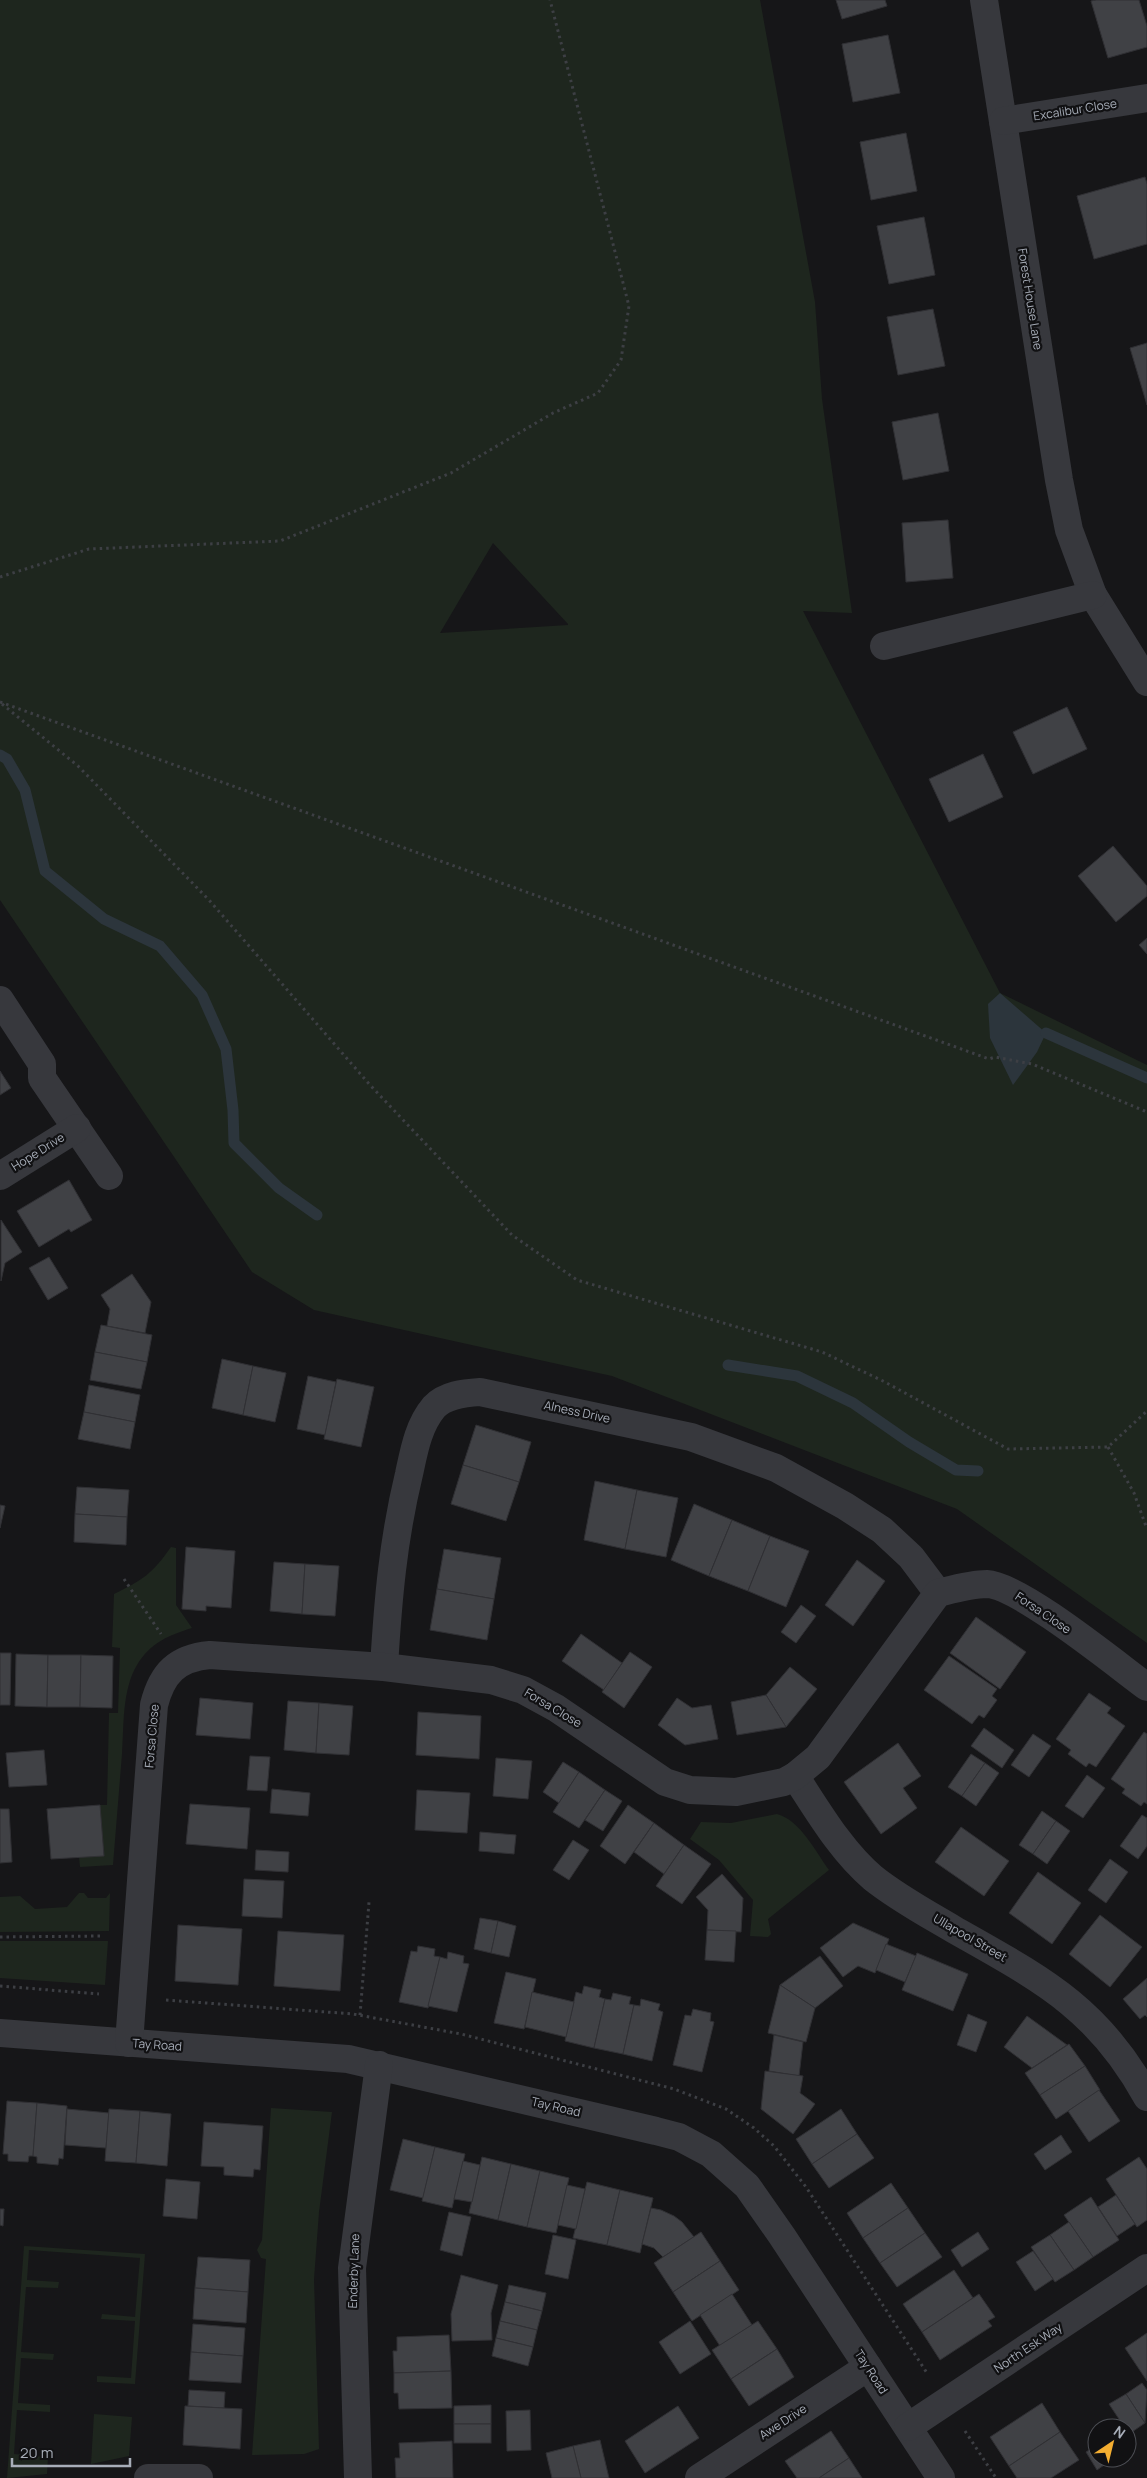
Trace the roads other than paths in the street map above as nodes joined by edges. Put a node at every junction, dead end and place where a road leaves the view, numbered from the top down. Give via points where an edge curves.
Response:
1 (984, 0) edge
2 (1147, 98) edge
3 (1002, 121) junction
4 (1093, 595) junction
5 (884, 646) dead end
6 (1147, 682) edge
7 (0, 1000) edge
8 (77, 1128) junction
9 (0, 1176) edge
10 (109, 1176) dead end
11 (938, 1593) junction
12 (384, 1666) junction
13 (1147, 1687) edge
14 (795, 1776) junction
15 (0, 2033) edge
16 (129, 2043) junction
17 (379, 2065) junction
18 (1147, 2097) edge
19 (1147, 2268) edge
20 (868, 2367) junction
21 (908, 2428) junction
22 (148, 2478) edge
23 (199, 2478) edge
24 (358, 2478) edge
25 (699, 2478) edge
26 (941, 2478) edge

1 - 3 street, Forest House Lane
2 - 3 street, Excalibur Close
3 - 4 street, Forest House Lane via 1059,480 1069,530
4 - 5 street
4 - 6 street, Forest House Lane
7 - 8 street, Hope Drive via 42,1064 42,1078
8 - 9 street, Hope Drive
8 - 10 street, Hope Drive
11 - 12 street, Alness Drive via 911,1557 882,1530 776,1468 701,1440 656,1428 480,1392 465,1393 435,1406 421,1427 416,1443 394,1541
11 - 13 street, Forsa Close via 988,1584 1007,1590 1025,1599
11 - 14 street, Forsa Close via 823,1751
12 - 14 street, Forsa Close via 475,1676 516,1687 556,1708 650,1774 690,1790 736,1792 768,1786
12 - 16 street, Forsa Close via 210,1655 180,1662 162,1682 154,1705
14 - 18 street, Ullapool Street via 836,1837 872,1877 913,1906 1020,1967 1063,1996 1110,2040
15 - 16 street, Tay Road
16 - 17 street, Tay Road via 331,2058
17 - 20 street, Tay Road via 679,2137 712,2154 746,2186
17 - 24 street, Enderby Lane via 352,2268
19 - 21 street, North Esk Way
20 - 21 street, Tay Road
20 - 25 street, Awe Drive
21 - 26 street, Tay Road
22 - 23 street

